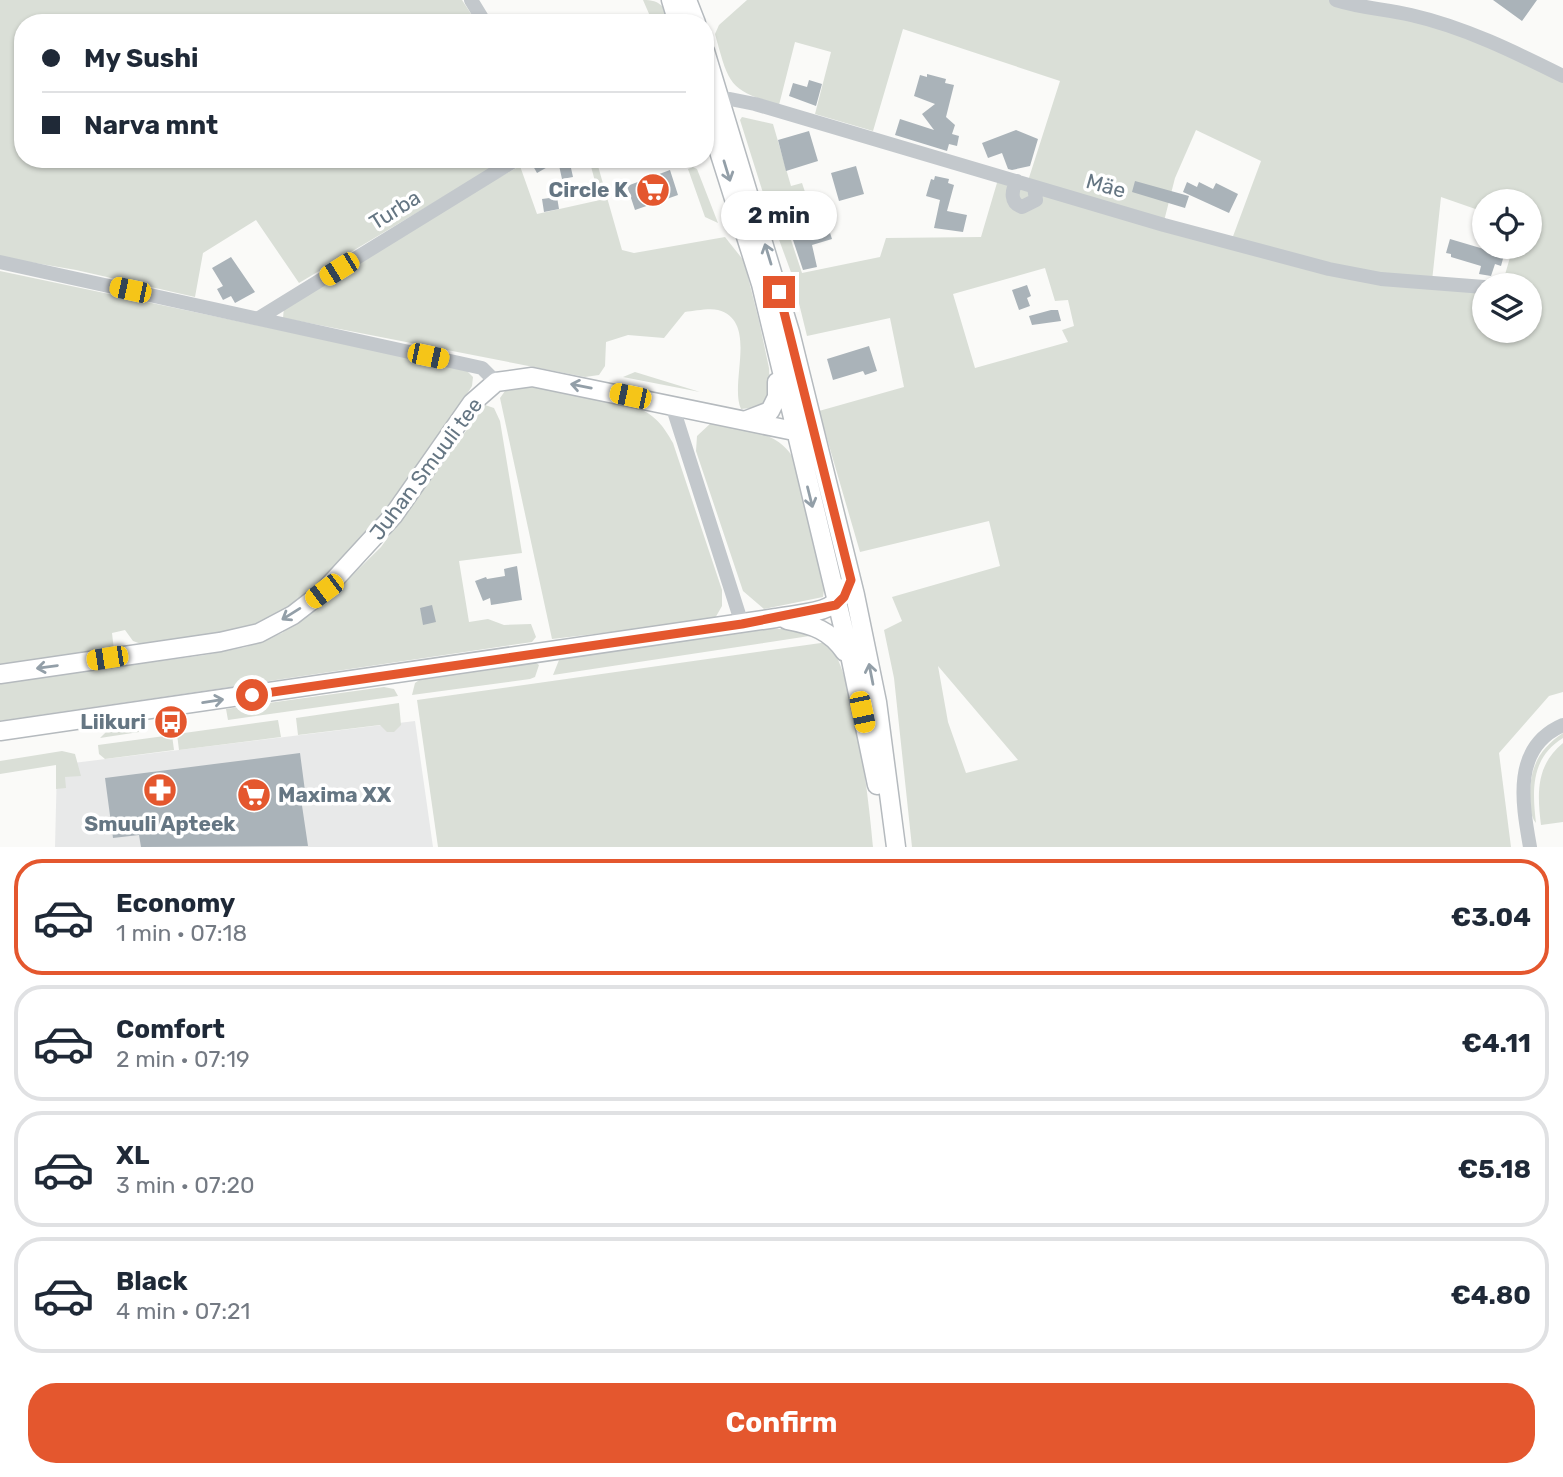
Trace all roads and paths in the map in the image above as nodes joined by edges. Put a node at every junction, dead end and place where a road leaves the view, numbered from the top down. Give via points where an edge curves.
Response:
1 (1336, 0) edge
2 (1563, 76) edge
3 (714, 104) edge
4 (714, 114) edge
5 (714, 116) edge
6 (502, 168) edge
7 (1017, 181) junction
8 (1034, 187) junction
9 (0, 262) edge
10 (1472, 286) edge
11 (259, 318) junction
12 (775, 347) junction
13 (496, 382) junction
14 (672, 405) junction
15 (744, 421) junction
16 (794, 430) junction
17 (822, 462) junction
18 (851, 580) junction
19 (836, 605) junction
20 (776, 618) junction
21 (742, 624) junction
22 (851, 660) junction
23 (0, 674) edge
24 (1563, 725) edge
25 (0, 731) edge
26 (886, 847) edge
27 (896, 847) edge
28 (1530, 847) edge

1 - 2 street via 1411,15 1482,38
3 - 7 street, Mäe via 730,99 778,110
17 -> 4 main road via 790,332
5 -> 12 main road
6 - 11 street, Turba
7 - 8 street, Mäe
7 - 8 street via 1012,195 1022,207 1036,200
8 - 10 street, Mäe via 1329,269 1381,279
9 - 11 street
11 - 13 street via 482,368
12 - 15 main road via 778,388 774,405 766,415
12 - 16 main road
14 -> 13 main road, Juhan Smuuli tee via 533,377
13 -> 23 main road, Juhan Smuuli tee via 472,402 393,516 360,555 293,615 258,633 220,642
14 - 15 main road, Juhan Smuuli tee
14 - 21 street
15 - 16 main road, Juhan Smuuli tee
16 - 17 main road via 813,446
16 -> 19 main road
17 - 18 main road
18 - 19 main road
27 -> 18 main road via 877,702
19 - 20 main road
19 - 22 main road
20 - 21 main road
20 - 22 main road via 826,631
25 -> 21 main road
22 - 26 main road
24 - 28 street via 1531,751 1525,767 1522,790

